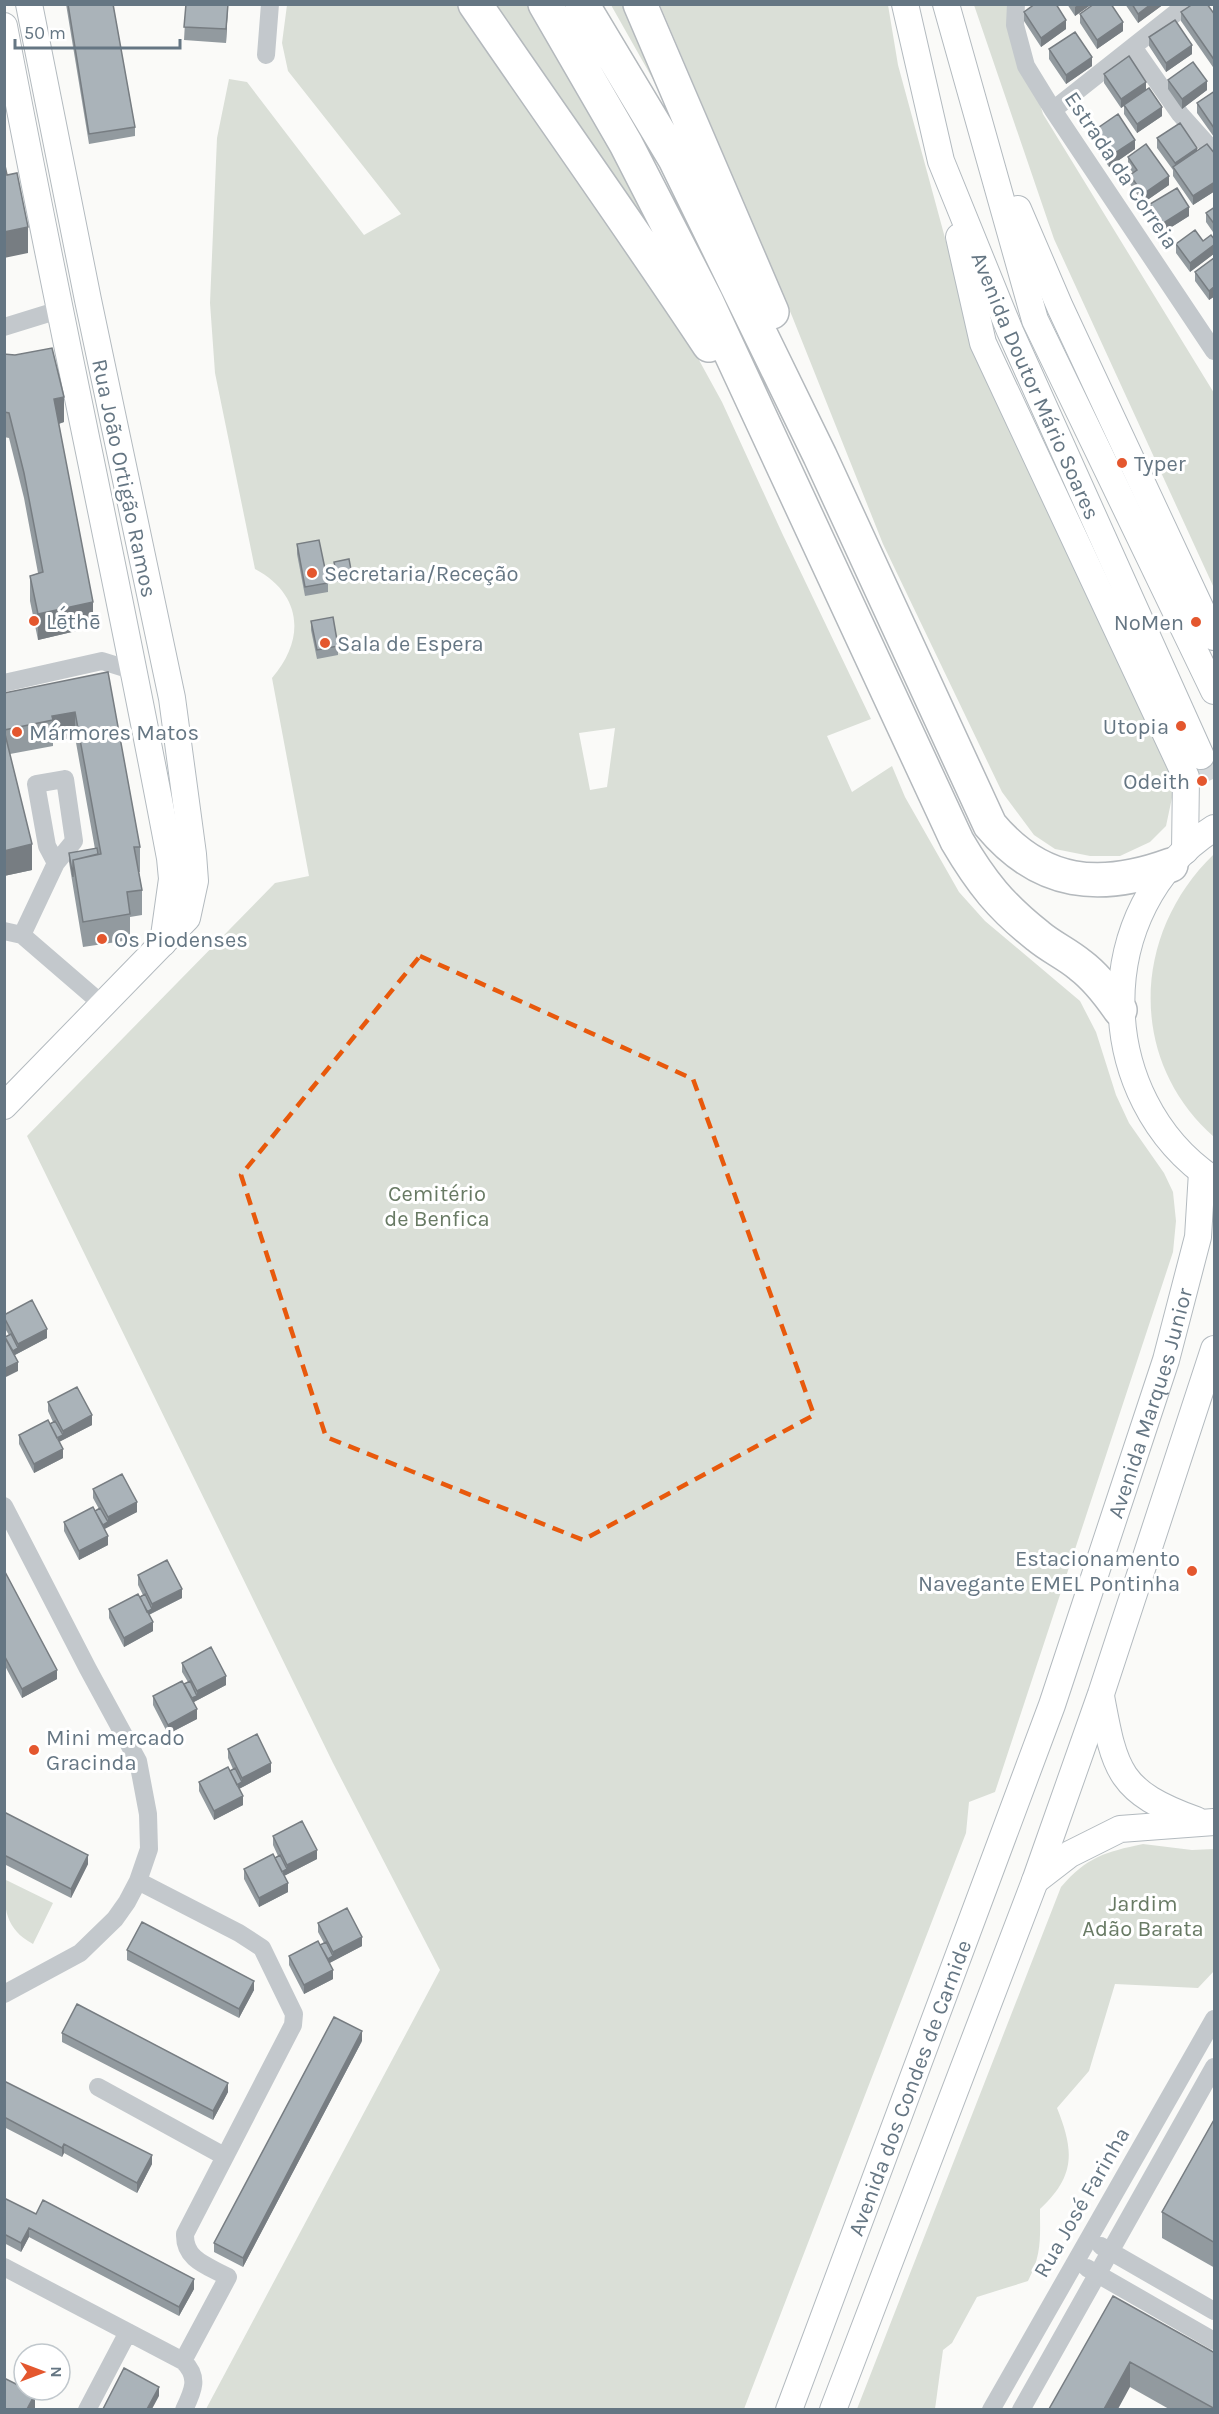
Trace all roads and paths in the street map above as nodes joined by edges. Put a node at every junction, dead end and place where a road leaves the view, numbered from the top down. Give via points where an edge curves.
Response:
1 (29, 4) edge
2 (270, 4) edge
3 (475, 4) edge
4 (545, 4) edge
5 (582, 4) edge
6 (640, 4) edge
7 (905, 4) edge
8 (946, 4) edge
9 (1016, 4) edge
10 (1187, 4) edge
11 (4, 26) edge
12 (1133, 47) junction
13 (266, 54) dead end
14 (1053, 110) junction
15 (977, 115) junction
16 (1215, 152) edge
17 (941, 160) junction
18 (60, 310) junction
19 (4, 327) edge
20 (1215, 351) edge
21 (820, 456) junction
22 (783, 463) junction
23 (1215, 637) edge
24 (134, 671) junction
25 (4, 682) edge
26 (1215, 691) edge
27 (1201, 756) tunnel mouth
28 (1215, 828) edge
29 (1178, 858) junction
30 (56, 863) dead end
31 (13, 933) edge
32 (163, 943) junction
33 (102, 1004) junction
34 (1120, 1010) junction
35 (4, 1106) edge
36 (1208, 1176) edge
37 (1215, 1349) edge
38 (4, 1506) edge
39 (1101, 1694) junction
40 (1029, 1768) joint
41 (1208, 1822) edge
42 (138, 1881) junction
43 (1035, 1881) junction
44 (6, 1988) edge
45 (1215, 2019) edge
46 (1215, 2067) edge
47 (98, 2087) dead end
48 (224, 2156) junction
49 (1088, 2238) junction
50 (1110, 2252) junction
51 (1075, 2261) junction
52 (4, 2267) edge
53 (1098, 2274) junction
54 (1215, 2311) edge
55 (128, 2332) junction
56 (1215, 2341) edge
57 (183, 2361) junction
58 (87, 2409) edge
59 (184, 2409) edge
60 (789, 2409) edge
61 (833, 2409) edge
62 (991, 2409) edge
63 (1021, 2409) edge

1 - 32 main road, Rua João Ortigão Ramos via 169,683 188,810 194,863 193,899 187,918
2 - 13 street
3 - 22 highway via 636,234
4 - 22 highway via 626,144
5 - 21 highway via 675,159
6 - 21 highway via 786,348
7 - 17 main road, Avenida Doutor Mário Soares
8 - 15 main road, Avenida Doutor Mário Soares
9 - 14 street, Estrada da Correia via 1020,49
10 - 12 street
11 - 18 main road, Rua João Ortigão Ramos
12 - 14 street
12 - 16 street via 1180,114
14 - 20 street, Estrada da Correia
15 - 23 main road via 1060,307
15 - 26 main road, Avenida Doutor Mário Soares via 1035,320
17 - 27 main road, Avenida Doutor Mário Soares via 1010,331
17 - 29 main road via 983,343 1186,777
18 - 19 street
18 - 24 main road, Rua João Ortigão Ramos
21 - 29 highway via 983,811 1003,840 1035,865 1057,875 1084,880 1144,875
22 - 34 highway via 957,841 978,877 1003,906 1039,937 1081,965
24 - 25 street via 102,661
24 - 32 main road, Rua João Ortigão Ramos via 172,879
28 - 29 main road
29 - 34 main road via 1142,909 1132,933 1121,984
30 - 31 street
31 - 33 street
32 - 33 main road, Rua João Ortigão Ramos
33 - 35 main road, Rua João Ortigão Ramos
34 - 36 main road via 1127,1056 1143,1100 1169,1140
36 - 40 main road, Avenida Marques Junior via 1198,1237 1166,1360
37 - 39 main road, Avenida Marques Junior
38 - 42 street via 138,1761 148,1814 149,1849
39 - 41 main road via 1109,1741 1122,1773 1146,1797 1168,1810
39 - 43 main road, Avenida Marques Junior
40 - 60 main road, Avenida dos Condes de Carnide
41 - 43 main road via 1120,1829 1070,1854
42 - 44 street via 115,1919 80,1953
42 - 48 street via 262,1948 292,2006 292,2025
43 - 61 main road, Avenida dos Condes de Carnide
45 - 49 street, Rua José Farinha
46 - 50 street
47 - 48 street
48 - 57 street via 187,2227 185,2241 196,2260 228,2277
49 - 50 street
49 - 51 street, Rua José Farinha
50 - 53 street
50 - 54 street
51 - 53 street
51 - 62 street, Rua José Farinha
52 - 55 street
53 - 56 street
53 - 63 street
55 - 57 street
55 - 58 street
57 - 59 street via 192,2373 194,2387

